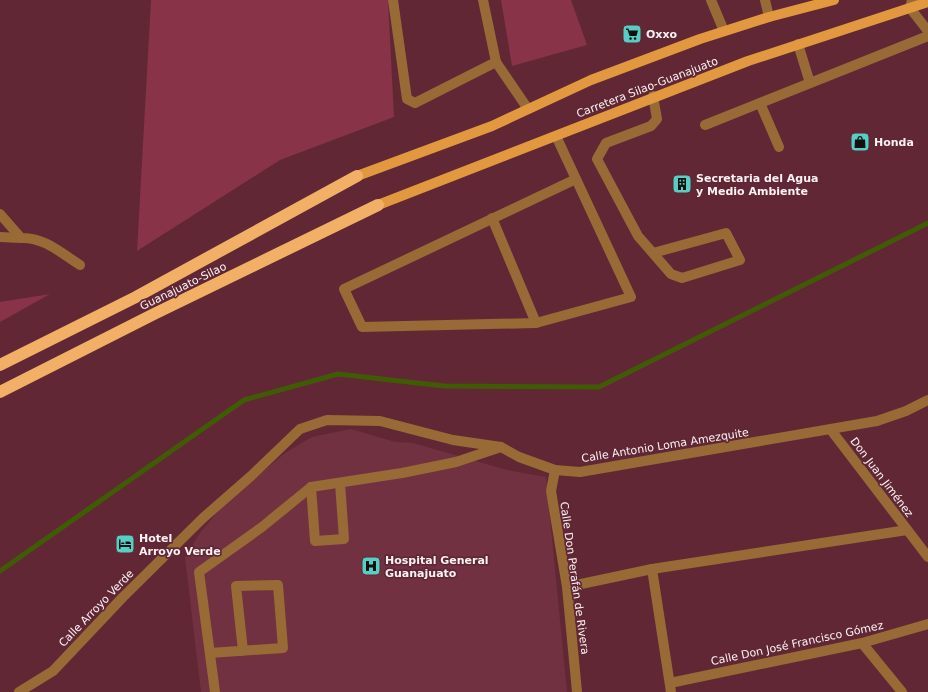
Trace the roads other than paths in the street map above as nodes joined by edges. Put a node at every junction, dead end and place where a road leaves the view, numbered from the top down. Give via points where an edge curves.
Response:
1 (393, 0) edge
2 (483, 0) edge
3 (711, 0) edge
4 (765, 0) edge
5 (834, 0) edge
6 (928, 2) edge
7 (911, 4) edge
8 (769, 17) junction
9 (724, 31) junction
10 (928, 31) edge
11 (928, 36) edge
12 (798, 44) junction
13 (496, 62) junction
14 (810, 83) junction
15 (653, 96) junction
16 (760, 103) junction
17 (528, 109) junction
18 (705, 125) dead end
19 (556, 136) junction
20 (779, 147) dead end
21 (357, 176) joint
22 (576, 179) junction
23 (378, 205) joint
24 (0, 214) edge
25 (492, 218) junction
26 (0, 237) edge
27 (21, 238) junction
28 (652, 253) junction
29 (80, 265) dead end
30 (536, 323) junction
31 (0, 365) edge
32 (0, 392) edge
33 (928, 400) edge
34 (832, 430) junction
35 (500, 447) junction
36 (554, 470) junction
37 (340, 483) junction
38 (311, 487) junction
39 (203, 518) joint
40 (906, 530) junction
41 (928, 557) edge
42 (652, 569) junction
43 (567, 587) junction
44 (928, 624) edge
45 (862, 643) junction
46 (243, 651) junction
47 (210, 653) junction
48 (671, 688) edge
49 (19, 692) edge
50 (215, 692) edge
51 (577, 692) edge
52 (902, 692) edge

1 - 13 street via 407,99 415,103
2 - 13 street
3 - 9 street
4 - 8 street
5 - 8 main road
6 - 7 main road, Carretera Silao-Guanajuato
7 - 10 street
7 - 12 main road, Carretera Silao-Guanajuato
8 - 9 main road
9 - 17 main road via 591,80
11 - 14 street
12 - 14 street
12 - 15 main road, Carretera Silao-Guanajuato
13 - 17 street
14 - 16 street
15 - 19 main road, Carretera Silao-Guanajuato
15 - 28 street via 657,118 651,126 606,143 597,159 638,236
16 - 18 street
16 - 20 street
17 - 21 main road via 492,126
19 - 22 street
19 - 23 main road, Carretera Silao-Guanajuato
21 - 31 highway, Guanajuato-Silao via 136,297
22 - 25 street
22 - 30 street via 631,297
23 - 32 highway, Guanajuato-Silao
24 - 27 street
25 - 30 street
25 - 30 street via 344,289 362,326
26 - 27 street
27 - 29 street via 32,238 46,243
28 - 28 street via 726,233 740,260 682,278 671,274
33 - 34 street, Calle Antonio Loma Amezquite via 877,421
34 - 36 street, Calle Antonio Loma Amezquite via 580,472
34 - 40 street, Don Juan Jiménez
35 - 36 street, Calle Antonio Loma Amezquite
35 - 37 street via 456,462
35 - 39 street, Calle Antonio Loma Amezquite via 453,440 380,421 327,420 300,429
36 - 43 street, Calle Don Perafán de Rivera via 552,491
37 - 38 street
37 - 38 street via 344,539 315,541
38 - 47 street via 262,527 199,572
39 - 49 street, Calle Arroyo Verde via 53,671
40 - 41 street, Don Juan Jiménez
40 - 42 street
42 - 43 street
42 - 48 street
43 - 51 street, Calle Don Perafán de Rivera
44 - 45 street, Calle Don José Francisco Gómez
45 - 48 street, Calle Don José Francisco Gómez
45 - 52 street
46 - 46 street via 283,648 278,585 236,586
46 - 47 street
47 - 50 street

